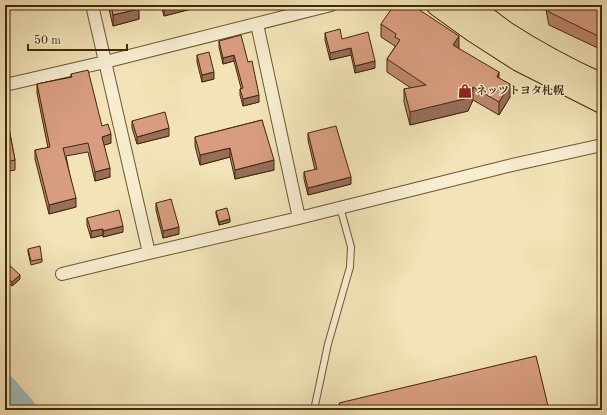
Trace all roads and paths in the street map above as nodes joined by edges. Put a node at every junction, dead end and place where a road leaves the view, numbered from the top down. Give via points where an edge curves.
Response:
1 (92, 5) edge
2 (332, 5) edge
3 (438, 5) edge
4 (469, 5) edge
5 (256, 24) junction
6 (104, 62) junction
7 (5, 85) edge
8 (602, 85) edge
9 (602, 102) edge
10 (602, 145) edge
11 (340, 207) junction
12 (299, 218) junction
13 (149, 253) junction
14 (62, 274) dead end
15 (314, 410) edge

1 - 6 street
2 - 5 street
3 - 9 highway via 519,60
4 - 8 highway via 505,32
5 - 6 street
5 - 12 street
6 - 7 street
6 - 13 street
10 - 11 street
11 - 12 street
11 - 15 lane via 351,247 350,267 328,344
12 - 13 street
13 - 14 street

